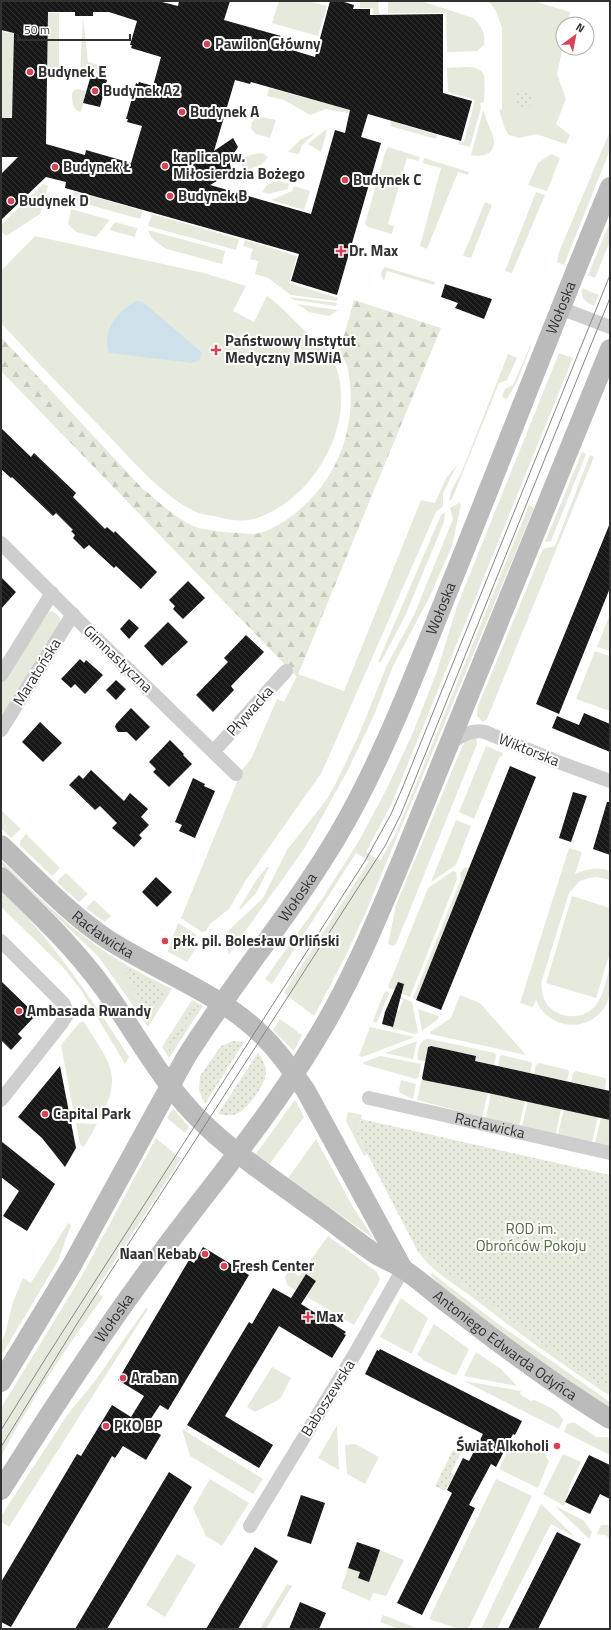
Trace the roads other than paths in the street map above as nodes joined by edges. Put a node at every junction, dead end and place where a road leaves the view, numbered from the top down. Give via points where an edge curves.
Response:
1 (610, 187) edge
2 (560, 308) junction
3 (610, 327) edge
4 (610, 349) edge
5 (1, 543) edge
6 (52, 593) junction
7 (73, 614) junction
8 (286, 671) dead end
9 (1, 675) edge
10 (1, 730) edge
11 (449, 744) junction
12 (214, 751) junction
13 (236, 774) dead end
14 (610, 781) edge
15 (1, 844) edge
16 (1, 877) edge
17 (1, 941) edge
18 (221, 1003) junction
19 (295, 1074) junction
20 (170, 1085) junction
21 (369, 1098) dead end
22 (1, 1100) edge
23 (238, 1153) junction
24 (610, 1153) edge
25 (403, 1269) junction
26 (1, 1382) edge
27 (610, 1419) edge
28 (1, 1490) edge
29 (250, 1526) dead end

1 - 2 main road, Wołoska
2 - 3 street
2 - 18 main road, Wołoska via 495,476 380,756 347,820 323,859
4 - 11 main road
5 - 6 street, Gimnastyczna
6 - 7 street, Gimnastyczna
6 - 9 street, Maratońska
7 - 10 street, Maratońska
7 - 12 street, Gimnastyczna
8 - 12 street, Pływacka
11 - 14 street, Wiktorska via 466,733 476,730 485,732
11 - 19 main road via 378,916 337,1002
12 - 13 street, Gimnastyczna
15 - 18 main road, Racławicka via 57,899 96,931
16 - 20 main road, Racławicka via 89,969
17 - 22 street via 67,1010 67,1016
18 - 19 main road, Racławicka via 264,1036
18 - 20 main road, Wołoska
19 - 23 main road, Wołoska
19 - 25 main road, Antoniego Edwarda Odyńca
20 - 23 main road, Racławicka via 199,1119
20 - 26 main road via 72,1265
21 - 24 street, Racławicka
23 - 25 main road, Antoniego Edwarda Odyńca via 358,1242
23 - 28 main road, Wołoska via 121,1307
25 - 27 main road, Antoniego Edwarda Odyńca via 566,1391
25 - 29 street, Baboszewska via 356,1352

